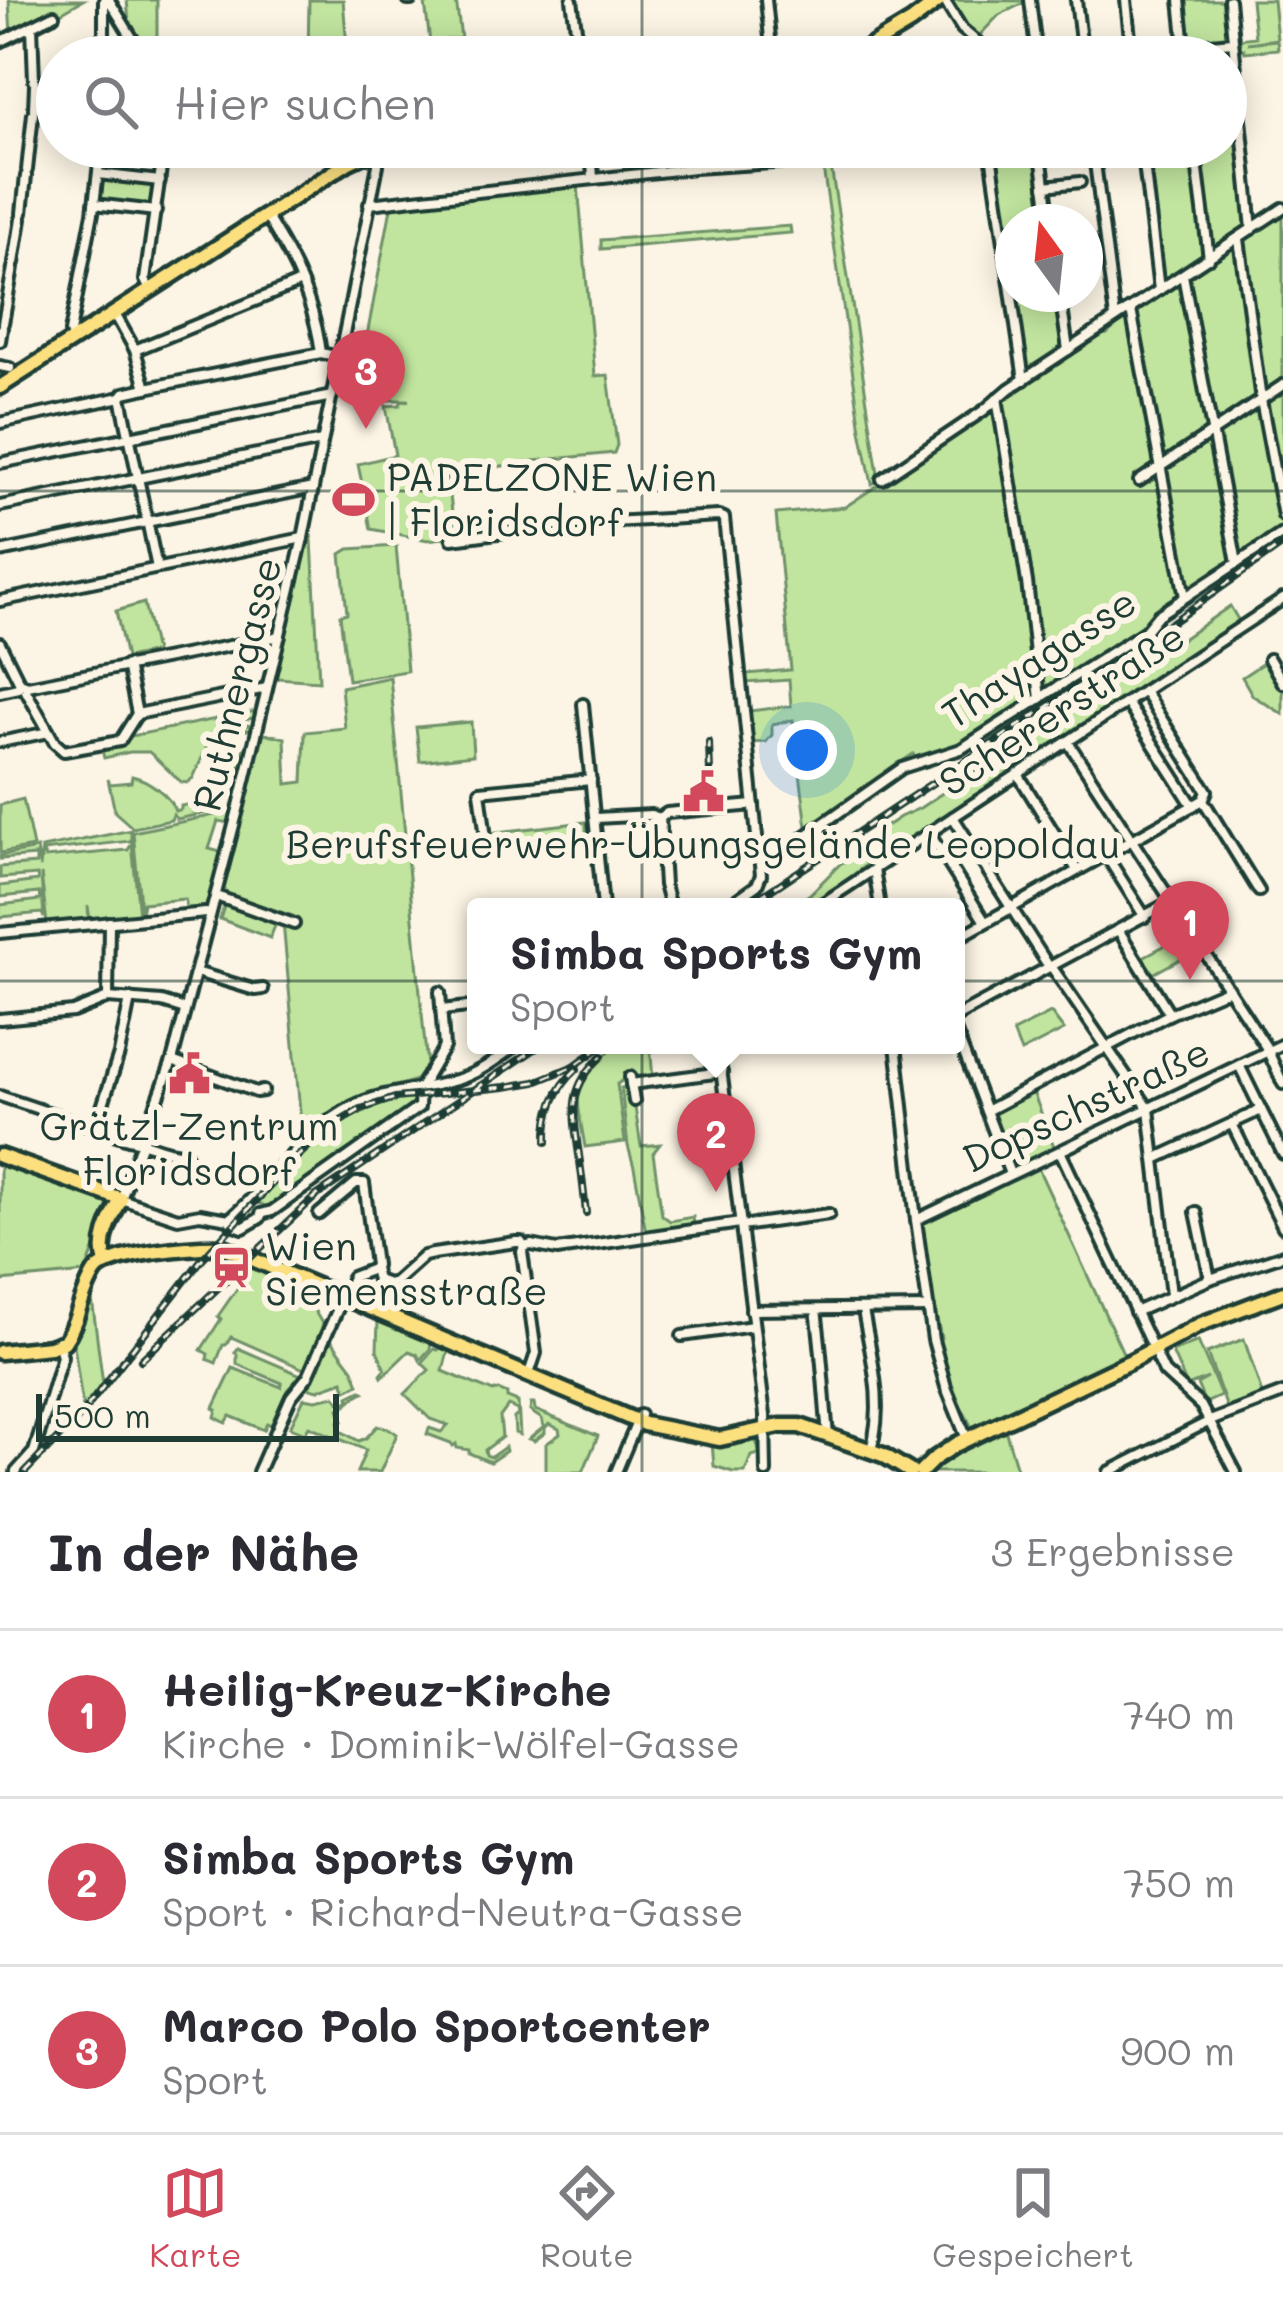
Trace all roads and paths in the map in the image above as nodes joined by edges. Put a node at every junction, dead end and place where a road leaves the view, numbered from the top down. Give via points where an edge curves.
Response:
1 (107, 0) edge
2 (572, 0) edge
3 (766, 0) edge
4 (942, 0) edge
5 (1030, 0) edge
6 (1076, 0) edge
7 (1126, 0) edge
8 (1180, 0) edge
9 (1229, 0) edge
10 (54, 15) dead end
11 (32, 26) junction
12 (105, 36) edge
13 (130, 36) edge
14 (577, 36) edge
15 (770, 36) edge
16 (888, 36) edge
17 (967, 36) edge
18 (1034, 36) edge
19 (1080, 36) edge
20 (1129, 36) edge
21 (1183, 36) edge
22 (1232, 36) edge
23 (0, 43) edge
24 (98, 168) edge
25 (162, 168) edge
26 (340, 168) edge
27 (374, 168) edge
28 (592, 168) edge
29 (694, 168) edge
30 (993, 168) edge
31 (1043, 168) edge
32 (1097, 168) edge
33 (1145, 168) edge
34 (1198, 168) edge
35 (1246, 168) edge
36 (98, 174) junction
37 (593, 178) junction
38 (160, 181) junction
39 (1080, 182) dead end
40 (1045, 186) junction
41 (94, 204) junction
42 (369, 204) junction
43 (1048, 204) edge
44 (1283, 208) edge
45 (156, 211) junction
46 (266, 216) junction
47 (1252, 229) junction
48 (1238, 238) junction
49 (1209, 258) junction
50 (1183, 275) junction
51 (302, 282) junction
52 (150, 290) junction
53 (1160, 290) junction
54 (1131, 309) junction
55 (114, 312) junction
56 (1063, 312) edge
57 (1115, 319) junction
58 (3, 325) edge
59 (72, 339) junction
60 (0, 341) edge
61 (135, 350) junction
62 (1068, 350) junction
63 (322, 353) junction
64 (340, 357) junction
65 (1024, 380) junction
66 (1283, 385) edge
67 (0, 386) edge
68 (146, 388) junction
69 (332, 396) junction
70 (121, 398) junction
71 (997, 398) junction
72 (1261, 400) junction
73 (0, 423) edge
74 (1212, 433) junction
75 (129, 436) junction
76 (323, 440) junction
77 (0, 463) edge
78 (1160, 466) junction
79 (138, 478) junction
80 (882, 479) dead end
81 (1139, 481) dead end
82 (314, 488) junction
83 (0, 506) edge
84 (1283, 516) edge
85 (147, 522) junction
86 (1283, 532) edge
87 (303, 538) junction
88 (452, 539) dead end
89 (0, 552) edge
90 (1237, 563) junction
91 (157, 568) junction
92 (1185, 597) junction
93 (1283, 599) edge
94 (0, 601) edge
95 (280, 636) junction
96 (0, 643) edge
97 (1269, 659) dead end
98 (128, 665) junction
99 (1283, 683) edge
100 (23, 687) junction
101 (267, 688) junction
102 (1144, 691) junction
103 (0, 692) edge
104 (1040, 699) junction
105 (1127, 703) junction
106 (583, 704) dead end
107 (136, 714) junction
108 (49, 732) junction
109 (0, 742) edge
110 (1068, 742) junction
111 (1018, 774) junction
112 (591, 780) junction
113 (1203, 800) junction
114 (754, 805) junction
115 (1192, 806) junction
116 (953, 817) junction
117 (595, 818) junction
118 (660, 818) junction
119 (484, 830) dead end
120 (929, 833) junction
121 (1132, 840) junction
122 (760, 855) junction
123 (1111, 863) dead end
124 (874, 869) junction
125 (1077, 870) junction
126 (1259, 891) dead end
127 (216, 896) junction
128 (602, 898) edge
129 (668, 898) edge
130 (738, 898) edge
131 (830, 898) edge
132 (879, 898) edge
133 (1172, 901) junction
134 (1010, 908) junction
135 (210, 915) junction
136 (1145, 916) junction
137 (109, 922) junction
138 (985, 922) junction
139 (294, 924) dead end
140 (1119, 931) junction
141 (0, 933) edge
142 (965, 934) edge
143 (1048, 964) junction
144 (195, 971) junction
145 (263, 989) dead end
146 (1229, 989) junction
147 (440, 992) dead end
148 (130, 999) junction
149 (104, 1000) junction
150 (467, 1007) edge
151 (185, 1009) junction
152 (442, 1010) junction
153 (965, 1011) edge
154 (1170, 1014) junction
155 (0, 1019) edge
156 (1283, 1044) edge
157 (1107, 1048) junction
158 (1268, 1052) junction
159 (503, 1054) edge
160 (719, 1054) edge
161 (897, 1054) edge
162 (964, 1054) edge
163 (172, 1060) junction
164 (1239, 1065) junction
165 (722, 1072) junction
166 (1283, 1084) edge
167 (420, 1088) junction
168 (263, 1091) dead end
169 (0, 1096) edge
170 (634, 1100) dead end
171 (1149, 1109) junction
172 (1261, 1110) junction
173 (986, 1111) junction
174 (1232, 1124) junction
175 (95, 1129) junction
176 (142, 1141) junction
177 (1060, 1151) junction
178 (186, 1154) dead end
179 (1283, 1154) edge
180 (0, 1156) edge
181 (1155, 1160) junction
182 (1010, 1174) junction
183 (121, 1198) junction
184 (249, 1199) junction
185 (1196, 1213) dead end
186 (262, 1214) junction
187 (319, 1214) dead end
188 (830, 1214) dead end
189 (229, 1219) junction
190 (916, 1220) junction
191 (741, 1224) junction
192 (1283, 1227) edge
193 (524, 1247) junction
194 (1283, 1255) edge
195 (108, 1258) junction
196 (374, 1268) junction
197 (1210, 1279) junction
198 (345, 1292) junction
199 (1171, 1295) junction
200 (1283, 1296) edge
201 (929, 1308) junction
202 (752, 1310) junction
203 (817, 1310) junction
204 (863, 1310) junction
205 (1135, 1312) junction
206 (753, 1326) junction
207 (682, 1336) dead end
208 (58, 1341) junction
209 (0, 1350) edge
210 (1153, 1351) junction
211 (530, 1371) junction
212 (1283, 1393) edge
213 (639, 1418) junction
214 (1210, 1421) junction
215 (766, 1430) junction
216 (829, 1436) junction
217 (967, 1439) junction
218 (871, 1450) junction
219 (16, 1472) edge
220 (258, 1472) edge
221 (616, 1472) edge
222 (766, 1472) edge
223 (911, 1472) edge
224 (921, 1472) edge
225 (1108, 1472) edge
226 (1236, 1472) edge

1 - 12 street
1 - 13 street
2 - 14 street
3 - 15 street
4 - 16 main road
4 - 17 street
5 - 18 street
6 - 19 street
7 - 20 street
8 - 21 street
9 - 22 street
10 - 11 street
11 - 23 street
11 - 58 street via 33,111
24 - 36 street
25 - 38 street
26 - 46 main road
27 - 42 street, Ruthnergasse
28 - 37 street
29 - 37 street
30 - 65 street
31 - 40 street
32 - 57 street
33 - 53 street
34 - 49 street
35 - 47 street
36 - 38 street
36 - 41 street
37 - 42 street
38 - 45 street
39 - 40 street
40 - 43 street
41 - 45 street
41 - 59 street
42 - 64 street, Ruthnergasse
44 - 47 street
45 - 52 street
46 - 51 street
46 - 52 main road
47 - 48 street
48 - 49 street
48 - 72 street
49 - 50 street
50 - 53 street
50 - 74 street
51 - 61 street
51 - 63 street
52 - 55 main road
53 - 54 street
54 - 57 street
54 - 78 street
55 - 59 main road
55 - 61 street
56 - 62 street
57 - 62 street
58 - 60 street
59 - 67 main road
61 - 68 street
62 - 65 street
63 - 64 street
63 - 68 street
64 - 69 street, Ruthnergasse
65 - 71 street
66 - 72 street
68 - 70 street
69 - 75 street
69 - 76 street, Ruthnergasse
70 - 73 street
70 - 75 street
71 - 80 street
71 - 104 street
72 - 74 street
72 - 84 street
74 - 78 street
74 - 90 street
75 - 77 street
75 - 79 street
76 - 79 street
76 - 82 street, Ruthnergasse
78 - 81 street
78 - 92 street
79 - 83 street
79 - 85 street
82 - 85 street
82 - 87 street, Ruthnergasse
85 - 89 street
85 - 91 street
86 - 90 street, Thayagasse
87 - 91 street
87 - 95 street, Ruthnergasse
88 - 114 street via 724,518
90 - 92 street, Thayagasse
91 - 94 street
92 - 104 street, Thayagasse
93 - 102 street, Schererstraße
95 - 98 street
95 - 101 street, Ruthnergasse
96 - 100 street
97 - 99 street
98 - 100 street
98 - 107 street
100 - 103 street
100 - 108 street
101 - 107 street
101 - 127 street, Ruthnergasse
102 - 105 street, Schererstraße
102 - 113 street via 1207,791
104 - 122 street, Thayagasse via 961,749 894,772 788,849
105 - 110 street, Schererstraße
105 - 115 street
106 - 112 street
107 - 108 street via 120,741 64,751
108 - 109 street
110 - 111 street, Schererstraße
110 - 121 street
111 - 116 street, Schererstraße
111 - 125 street
112 - 117 street
112 - 119 street via 480,791
113 - 115 street
113 - 126 street
114 - 118 street
114 - 122 street
115 - 121 street
116 - 120 street, Schererstraße
116 - 134 street
117 - 118 street
117 - 128 street
118 - 129 street
120 - 124 street, Schererstraße
120 - 138 street
121 - 125 street
121 - 133 street
122 - 130 street via 760,882
123 - 136 street
124 - 131 street, Schererstraße
124 - 132 street
125 - 134 street
127 - 135 street, Ruthnergasse
127 - 139 street
133 - 136 street
133 - 146 street
134 - 138 street
134 - 143 street
135 - 137 street
135 - 144 street, Ruthnergasse
136 - 140 street
137 - 141 street
137 - 149 street
138 - 142 street
140 - 143 street
140 - 154 street
143 - 153 street
143 - 157 street
144 - 145 street
144 - 151 street, Ruthnergasse
146 - 154 street
146 - 158 street
147 - 152 street
148 - 149 street
148 - 151 street
148 - 175 street
149 - 155 street via 72,1012
150 - 152 street
151 - 163 street, Ruthnergasse
152 - 167 street via 444,1047
154 - 157 street
156 - 158 street, Dopschstraße
157 - 171 street
157 - 173 street
158 - 164 street, Dopschstraße
158 - 166 street
159 - 167 street via 468,1076
160 - 165 street
161 - 190 street
162 - 173 street
163 - 168 street
163 - 176 street, Ruthnergasse
164 - 171 street, Dopschstraße
164 - 172 street
165 - 170 street via 631,1080
165 - 191 street
167 - 184 street via 370,1099 330,1120
167 - 186 street via 419,1107
169 - 175 street
171 - 177 street, Dopschstraße
171 - 181 street
172 - 174 street
172 - 179 street
173 - 182 street
174 - 181 street
174 - 192 street
175 - 176 street
176 - 178 street
176 - 183 street, Ruthnergasse
177 - 182 street, Dopschstraße
177 - 205 street
180 - 183 main road
181 - 199 street
182 - 190 street, Dopschstraße
183 - 189 street via 178,1218
183 - 195 main road via 102,1246
184 - 186 street
184 - 189 street
185 - 197 street
186 - 189 street via 245,1228
187 - 196 street via 364,1183
188 - 191 street
190 - 201 street
191 - 193 street via 555,1250
191 - 202 street
193 - 196 street via 424,1256 388,1284
193 - 211 street via 536,1356
194 - 197 street
195 - 198 main road via 218,1244
195 - 208 main road via 68,1339
196 - 198 street via 354,1274
197 - 199 street
198 - 211 main road
198 - 220 street
199 - 205 street
200 - 210 main road
201 - 204 street
201 - 217 street
202 - 203 street
202 - 206 street
203 - 204 street
203 - 216 street
204 - 218 street via 878,1403
205 - 210 street
206 - 207 street
206 - 215 street
208 - 209 main road
208 - 219 street via 62,1356 35,1449
210 - 214 street
210 - 217 main road
211 - 213 main road
212 - 214 street
213 - 215 main road via 720,1439
213 - 221 street
214 - 225 street
214 - 226 street
215 - 216 main road via 794,1425
215 - 222 street
216 - 218 main road
217 - 224 main road
218 - 223 main road

